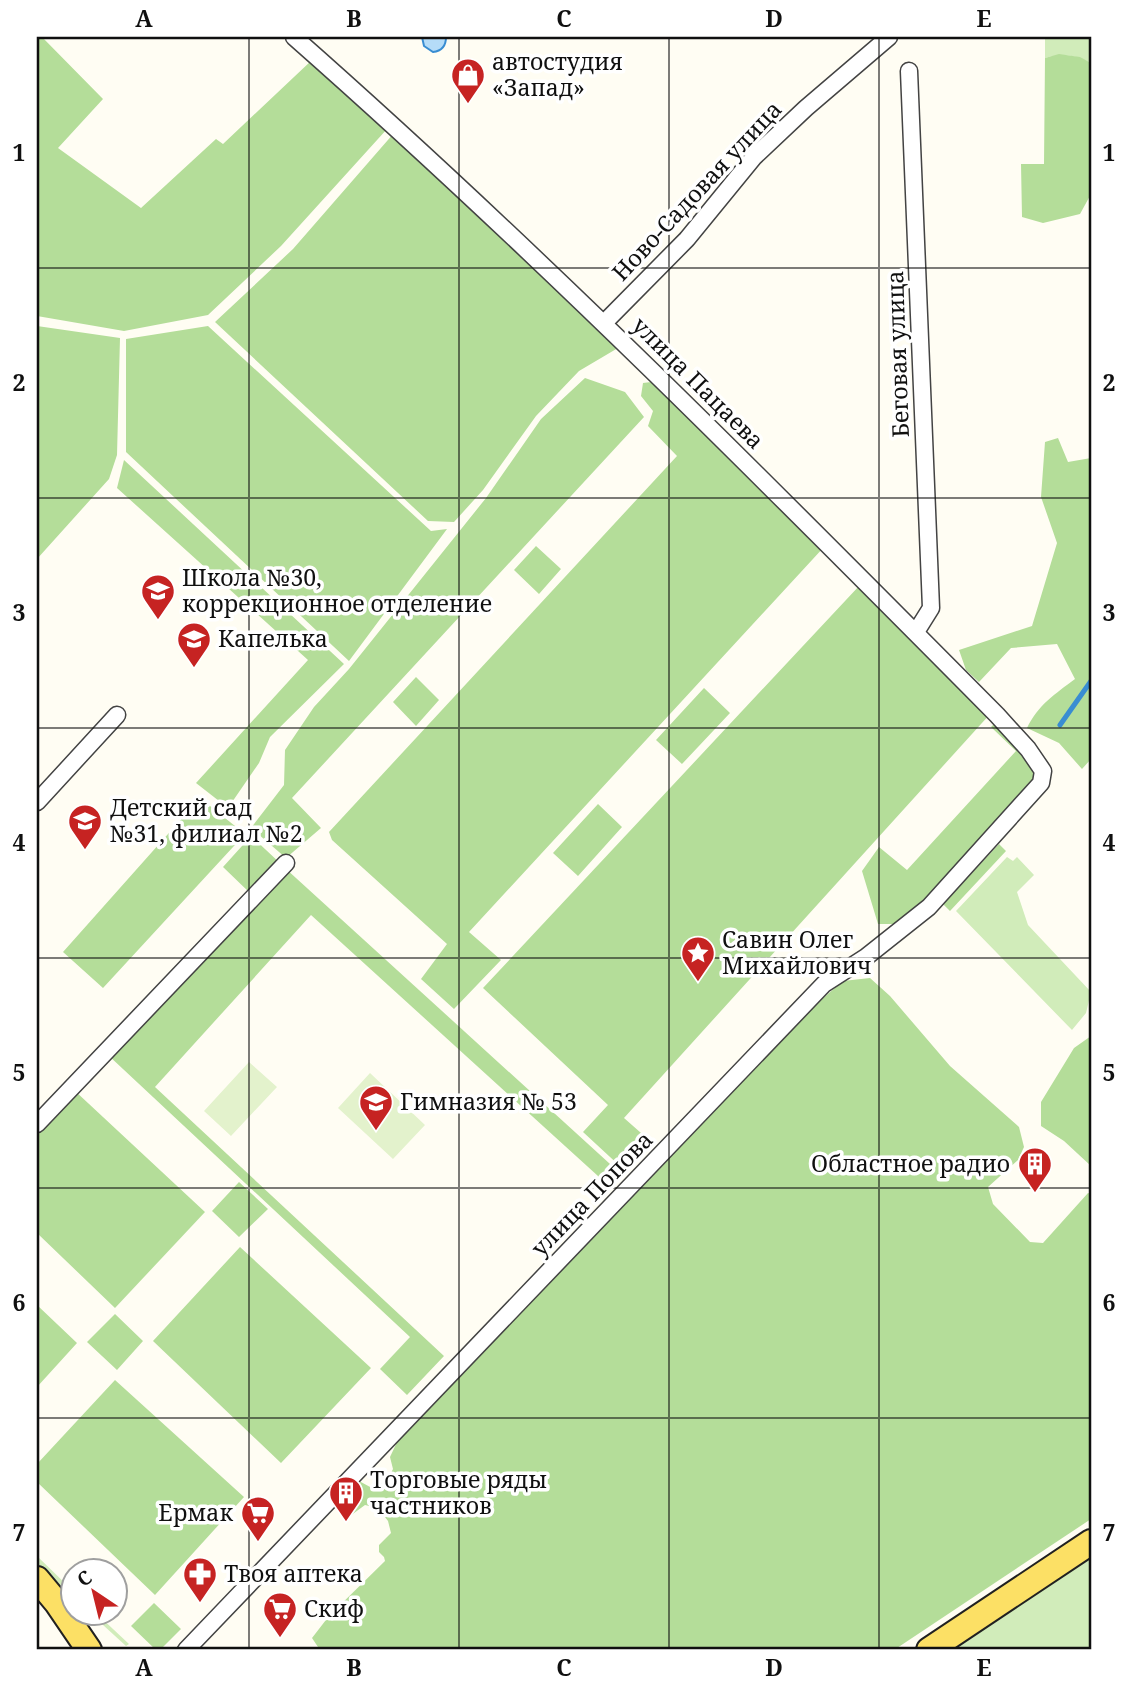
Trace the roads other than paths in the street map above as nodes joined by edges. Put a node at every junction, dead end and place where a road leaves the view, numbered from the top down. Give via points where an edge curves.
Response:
1 (294, 37) edge
2 (889, 37) edge
3 (909, 71) dead end
4 (604, 323) junction
5 (916, 632) junction
6 (117, 715) dead end
7 (1041, 783) joint
8 (37, 802) edge
9 (286, 863) dead end
10 (37, 1124) edge
11 (1091, 1542) edge
12 (37, 1579) edge
13 (89, 1650) edge
14 (186, 1650) edge
15 (929, 1650) edge

1 - 4 street, улица Пацаева
2 - 4 street, Ново-Садовая улица via 754,158 687,239
3 - 5 street, Беговая улица via 931,608
4 - 5 street, улица Пацаева
5 - 7 street, улица Пацаева via 1028,749 1043,772
6 - 8 street
7 - 14 street, улица Попова via 929,907 824,984
9 - 10 street
11 - 15 main road
12 - 13 main road

